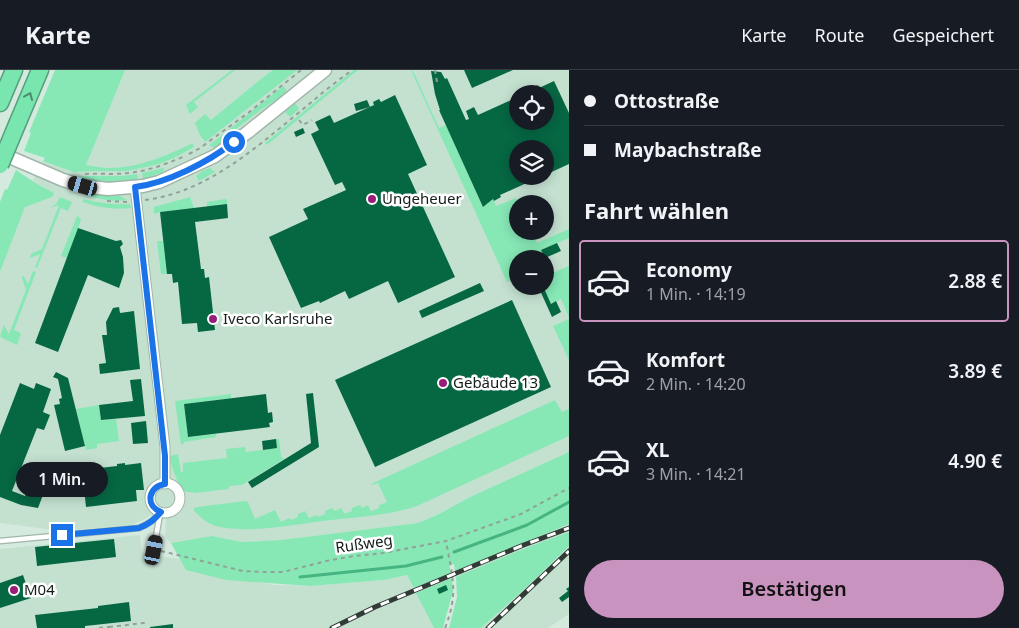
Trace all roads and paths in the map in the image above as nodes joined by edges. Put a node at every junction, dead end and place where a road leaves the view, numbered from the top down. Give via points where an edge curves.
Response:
1 (14, 70) edge
2 (40, 70) edge
3 (300, 70) edge
4 (325, 70) edge
5 (436, 70) edge
6 (437, 82) dead end
7 (0, 103) edge
8 (299, 120) dead end
9 (312, 120) dead end
10 (0, 154) edge
11 (0, 165) edge
12 (83, 174) dead end
13 (135, 187) junction
14 (165, 484) junction
15 (569, 488) edge
16 (161, 512) junction
17 (0, 541) edge
18 (446, 541) junction
19 (153, 552) joint
20 (109, 627) edge
21 (145, 627) edge
22 (99, 628) edge
23 (445, 628) edge

1 - 7 highway
11 -> 2 highway, bridge
3 - 12 path via 212,140 185,156 140,172
4 - 13 main road via 215,156 159,182
5 - 6 path
8 - 9 path via 303,125
10 - 13 main road via 83,186
13 - 14 street via 164,447
14 - 16 street via 156,487 150,495 152,506
14 - 16 street via 177,490 179,500 172,511
15 - 18 path, Rußweg via 521,514
16 - 17 lane via 139,528
16 - 19 lane
18 - 19 path, Rußweg via 384,554 326,561 283,572 243,571
18 - 23 path via 454,596
20 - 21 path via 144,623
20 - 22 path

